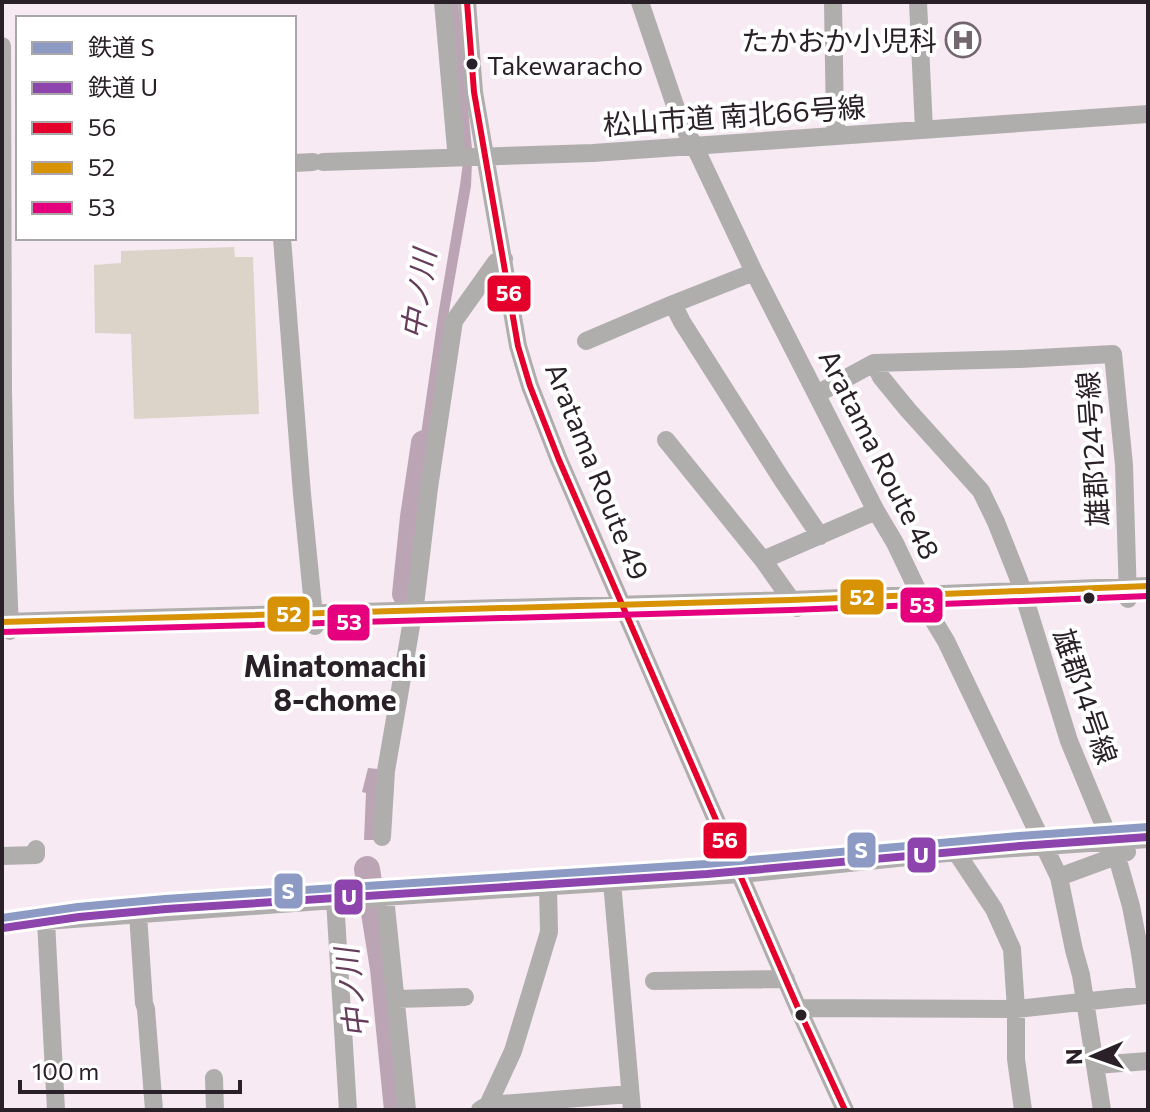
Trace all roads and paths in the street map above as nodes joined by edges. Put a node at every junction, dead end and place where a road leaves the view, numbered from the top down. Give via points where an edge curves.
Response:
1 (443, 2) edge
2 (467, 2) edge
3 (640, 2) edge
4 (833, 2) edge
5 (918, 2) edge
6 (2, 46) edge
7 (1148, 114) edge
8 (924, 130) junction
9 (839, 135) junction
10 (694, 145) junction
11 (468, 156) junction
12 (296, 163) edge
13 (8, 172) edge
14 (282, 240) edge
15 (504, 259) junction
16 (754, 272) junction
17 (673, 304) junction
18 (586, 341) dead end
19 (874, 363) junction
20 (2, 391) edge
21 (817, 394) junction
22 (666, 440) dead end
23 (876, 511) junction
24 (820, 536) junction
25 (763, 560) junction
26 (1148, 586) edge
27 (1128, 593) junction
28 (1023, 597) junction
29 (1148, 599) edge
30 (923, 602) junction
31 (795, 606) junction
32 (626, 611) junction
33 (412, 617) junction
34 (314, 620) junction
35 (6, 628) edge
36 (382, 837) dead end
37 (1148, 841) edge
38 (1044, 845) junction
39 (1114, 849) junction
40 (36, 852) dead end
41 (956, 852) junction
42 (2, 856) edge
43 (741, 874) junction
44 (1059, 877) junction
45 (612, 882) junction
46 (548, 887) junction
47 (376, 897) junction
48 (335, 900) junction
49 (138, 914) junction
50 (786, 979) junction
51 (654, 981) dead end
52 (465, 997) dead end
53 (397, 999) junction
54 (1086, 1002) junction
55 (798, 1008) junction
56 (1016, 1009) junction
57 (1148, 1061) edge
58 (1096, 1065) junction
59 (214, 1078) dead end
60 (631, 1102) edge
61 (518, 1106) edge
62 (484, 1107) edge
63 (56, 1110) edge
64 (154, 1110) edge
65 (215, 1110) edge
66 (348, 1110) edge
67 (407, 1110) edge
68 (845, 1110) edge
69 (1023, 1110) edge
70 (1102, 1110) edge

1 - 11 street via 456,149
2 - 11 street, Aratama Route 49 via 474,92
3 - 10 street, Aratama Route 48 via 681,123
4 - 9 street
5 - 8 street
6 - 13 street
7 - 8 street, 松山市道 南北66号線
8 - 9 street, 松山市道 南北66号線
9 - 10 street, 松山市道 南北66号線
10 - 11 street, 松山市道 南北66号線
10 - 16 street, Aratama Route 48
11 - 12 street, 松山市道 南北66号線
11 - 15 street, Aratama Route 49
13 - 20 street
14 - 34 street
15 - 32 street, Aratama Route 49 via 530,386
15 - 33 street via 496,262 454,321
16 - 17 street
16 - 21 street, Aratama Route 48
17 - 18 street
17 - 24 street
19 - 21 street
19 - 27 street, 雄郡124号線 via 1113,354 1124,465
19 - 28 street, 雄郡14号線 via 908,410 981,491
20 - 35 street
21 - 23 street, Aratama Route 48
22 - 25 street
23 - 24 street
23 - 30 street, Aratama Route 48
24 - 25 street
25 - 31 street
26 - 27 street
27 - 28 street
27 - 29 street
28 - 30 street
28 - 39 street, 雄郡14号線 via 1069,741
30 - 31 street
30 - 38 street, Aratama Route 48
31 - 32 street
32 - 33 street
32 - 43 street, Aratama Route 49
33 - 34 street
33 - 36 street via 386,771
34 - 35 street
37 - 39 street
38 - 39 street
38 - 41 street
38 - 44 street, Aratama Route 48
39 - 44 street
39 - 54 street, 雄郡14号線 via 1146,995
40 - 42 street
41 - 43 street
41 - 56 street via 1007,936
43 - 45 street
43 - 50 street, Aratama Route 49
44 - 54 street, Aratama Route 48
45 - 46 street
45 - 60 street
46 - 47 street
46 - 62 street via 549,932 513,1051
47 - 48 street
47 - 53 street via 386,921
48 - 49 street
48 - 66 street
49 - 63 street via 46,921
49 - 64 street
50 - 51 street
50 - 55 street, Aratama Route 49
52 - 53 street
53 - 67 street
54 - 56 street
54 - 58 street, Aratama Route 48
55 - 56 street
55 - 68 street, Aratama Route 49
56 - 69 street
57 - 58 street
58 - 70 street, Aratama Route 48
59 - 65 street
60 - 61 street
61 - 62 street

